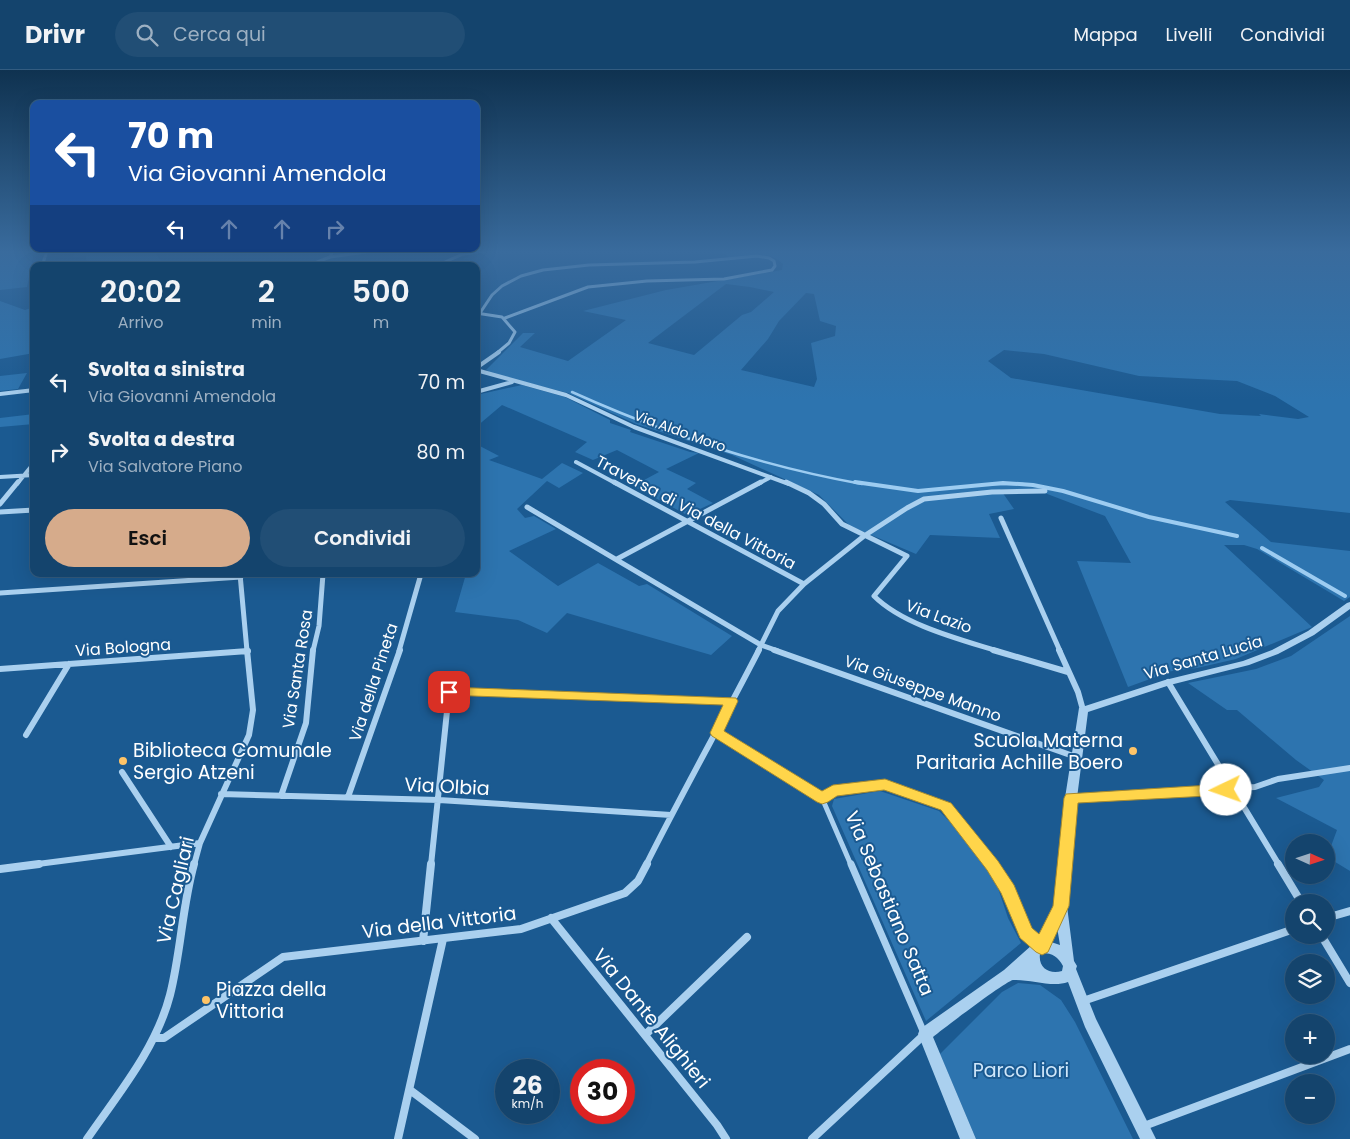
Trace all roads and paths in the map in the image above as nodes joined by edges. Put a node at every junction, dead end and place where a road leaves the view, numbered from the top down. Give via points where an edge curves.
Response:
1 (551, 301) edge
2 (480, 314) edge
3 (505, 318) junction
4 (480, 366) edge
5 (480, 370) edge
6 (513, 381) junction
7 (30, 390) edge
8 (480, 391) edge
9 (0, 394) edge
10 (576, 462) dead end
11 (30, 468) edge
12 (24, 475) junction
13 (30, 475) edge
14 (0, 477) edge
15 (770, 477) junction
16 (1045, 491) dead end
17 (0, 504) edge
18 (527, 507) dead end
19 (30, 510) edge
20 (0, 512) edge
21 (1001, 518) dead end
22 (689, 521) junction
23 (864, 536) junction
24 (618, 559) junction
25 (226, 577) edge
26 (240, 577) edge
27 (323, 577) edge
28 (420, 577) edge
29 (804, 584) junction
30 (0, 593) edge
31 (1350, 604) edge
32 (761, 644) junction
33 (248, 651) junction
34 (69, 664) junction
35 (0, 669) edge
36 (1068, 672) junction
37 (1168, 682) junction
38 (732, 701) junction
39 (1083, 710) junction
40 (717, 733) junction
41 (26, 735) dead end
42 (1076, 758) junction
43 (1350, 768) edge
44 (122, 772) dead end
45 (1234, 789) junction
46 (221, 794) junction
47 (281, 796) junction
48 (348, 797) junction
49 (822, 798) junction
50 (1071, 798) junction
51 (439, 800) junction
52 (671, 815) junction
53 (200, 843) junction
54 (171, 847) junction
55 (0, 870) edge
56 (1296, 894) edge
57 (1061, 906) junction
58 (1350, 911) edge
59 (1335, 915) edge
60 (551, 918) junction
61 (1285, 931) edge
62 (747, 937) dead end
63 (443, 939) junction
64 (423, 941) junction
65 (1327, 944) edge
66 (1038, 950) junction
67 (1069, 966) junction
68 (1009, 974) junction
69 (1045, 976) junction
70 (1350, 982) edge
71 (1082, 1002) junction
72 (924, 1034) junction
73 (645, 1036) junction
74 (155, 1038) junction
75 (1350, 1049) edge
76 (410, 1090) junction
77 (1145, 1133) edge
78 (86, 1139) edge
79 (398, 1139) edge
80 (475, 1139) edge
81 (726, 1139) edge
82 (812, 1139) edge
83 (968, 1139) edge

1 - 3 street
2 - 3 street
3 - 4 street via 515,332 513,336
5 - 6 street, Via Aldo Moro
6 - 8 street
6 - 15 street, Via Aldo Moro via 566,395 634,427
7 - 9 street
10 - 22 street, Traversa di Via della Vittoria
11 - 12 street
12 - 13 street
12 - 14 street
12 - 17 street
15 - 22 street
15 - 23 street, Via Aldo Moro via 809,494 824,504 842,524
16 - 23 street, Via della Vittoria via 924,499
18 - 24 street, Via Giuseppe Manno
19 - 20 street
21 - 36 street
22 - 24 street
22 - 29 street, Traversa di Via della Vittoria
23 - 29 street, Via della Vittoria
23 - 36 street, Via Lazio via 908,556 874,596 882,606 916,624
24 - 32 street, Via Giuseppe Manno
25 - 30 street
26 - 33 street, Via Cagliari
27 - 47 street, Via Santa Rosa via 306,723
28 - 48 street, Via della Pineta via 396,662
29 - 32 street, Via della Vittoria via 778,611
31 - 37 street, Via Santa Lucia via 1311,633 1275,652 1246,663
32 - 38 street, Via della Vittoria
32 - 42 street, Via Giuseppe Manno
33 - 34 street, Via Bologna
33 - 46 street, Via Cagliari via 253,710 249,734
34 - 35 street, Via Bologna
34 - 41 street
36 - 39 street
37 - 39 street, Via Santa Lucia
37 - 45 street
38 - 40 street, Via della Vittoria
38 - 51 street via 449,692
39 - 42 street
40 - 49 street
40 - 52 street, Via della Vittoria
42 - 50 street
43 - 45 street via 1278,778 1255,787
44 - 54 street
45 - 50 street
45 - 56 street
46 - 47 street, Via Olbia
46 - 53 street, Via Cagliari
47 - 48 street, Via Olbia
48 - 51 street, Via Olbia
49 - 66 street via 833,791 885,784 946,806 993,865
49 - 72 street, Via Sebastiano Satta
50 - 57 street
51 - 52 street, Via Olbia
51 - 64 street
52 - 60 street, Via della Vittoria via 638,881 625,893
53 - 54 street
53 - 74 street, Via Cagliari via 170,995
54 - 55 street
57 - 66 street
57 - 67 street
58 - 59 street
60 - 63 street, Via della Vittoria via 521,929
60 - 73 street, Via Dante Alighieri
61 - 71 street
62 - 73 street
63 - 64 street, Via della Vittoria
63 - 76 street
64 - 74 street, Via della Vittoria via 283,957 164,1038
65 - 70 street
66 - 67 street via 1047,947 1059,951
66 - 68 street
66 - 69 street via 1033,962
67 - 69 street via 1068,976 1058,980
67 - 71 street
68 - 69 street
68 - 72 street
71 - 77 street
72 - 82 street
72 - 83 street, Via Sebastiano Satta
73 - 81 street, Via Dante Alighieri
74 - 78 street, Via Cagliari
75 - 77 street
76 - 79 street
76 - 80 street

